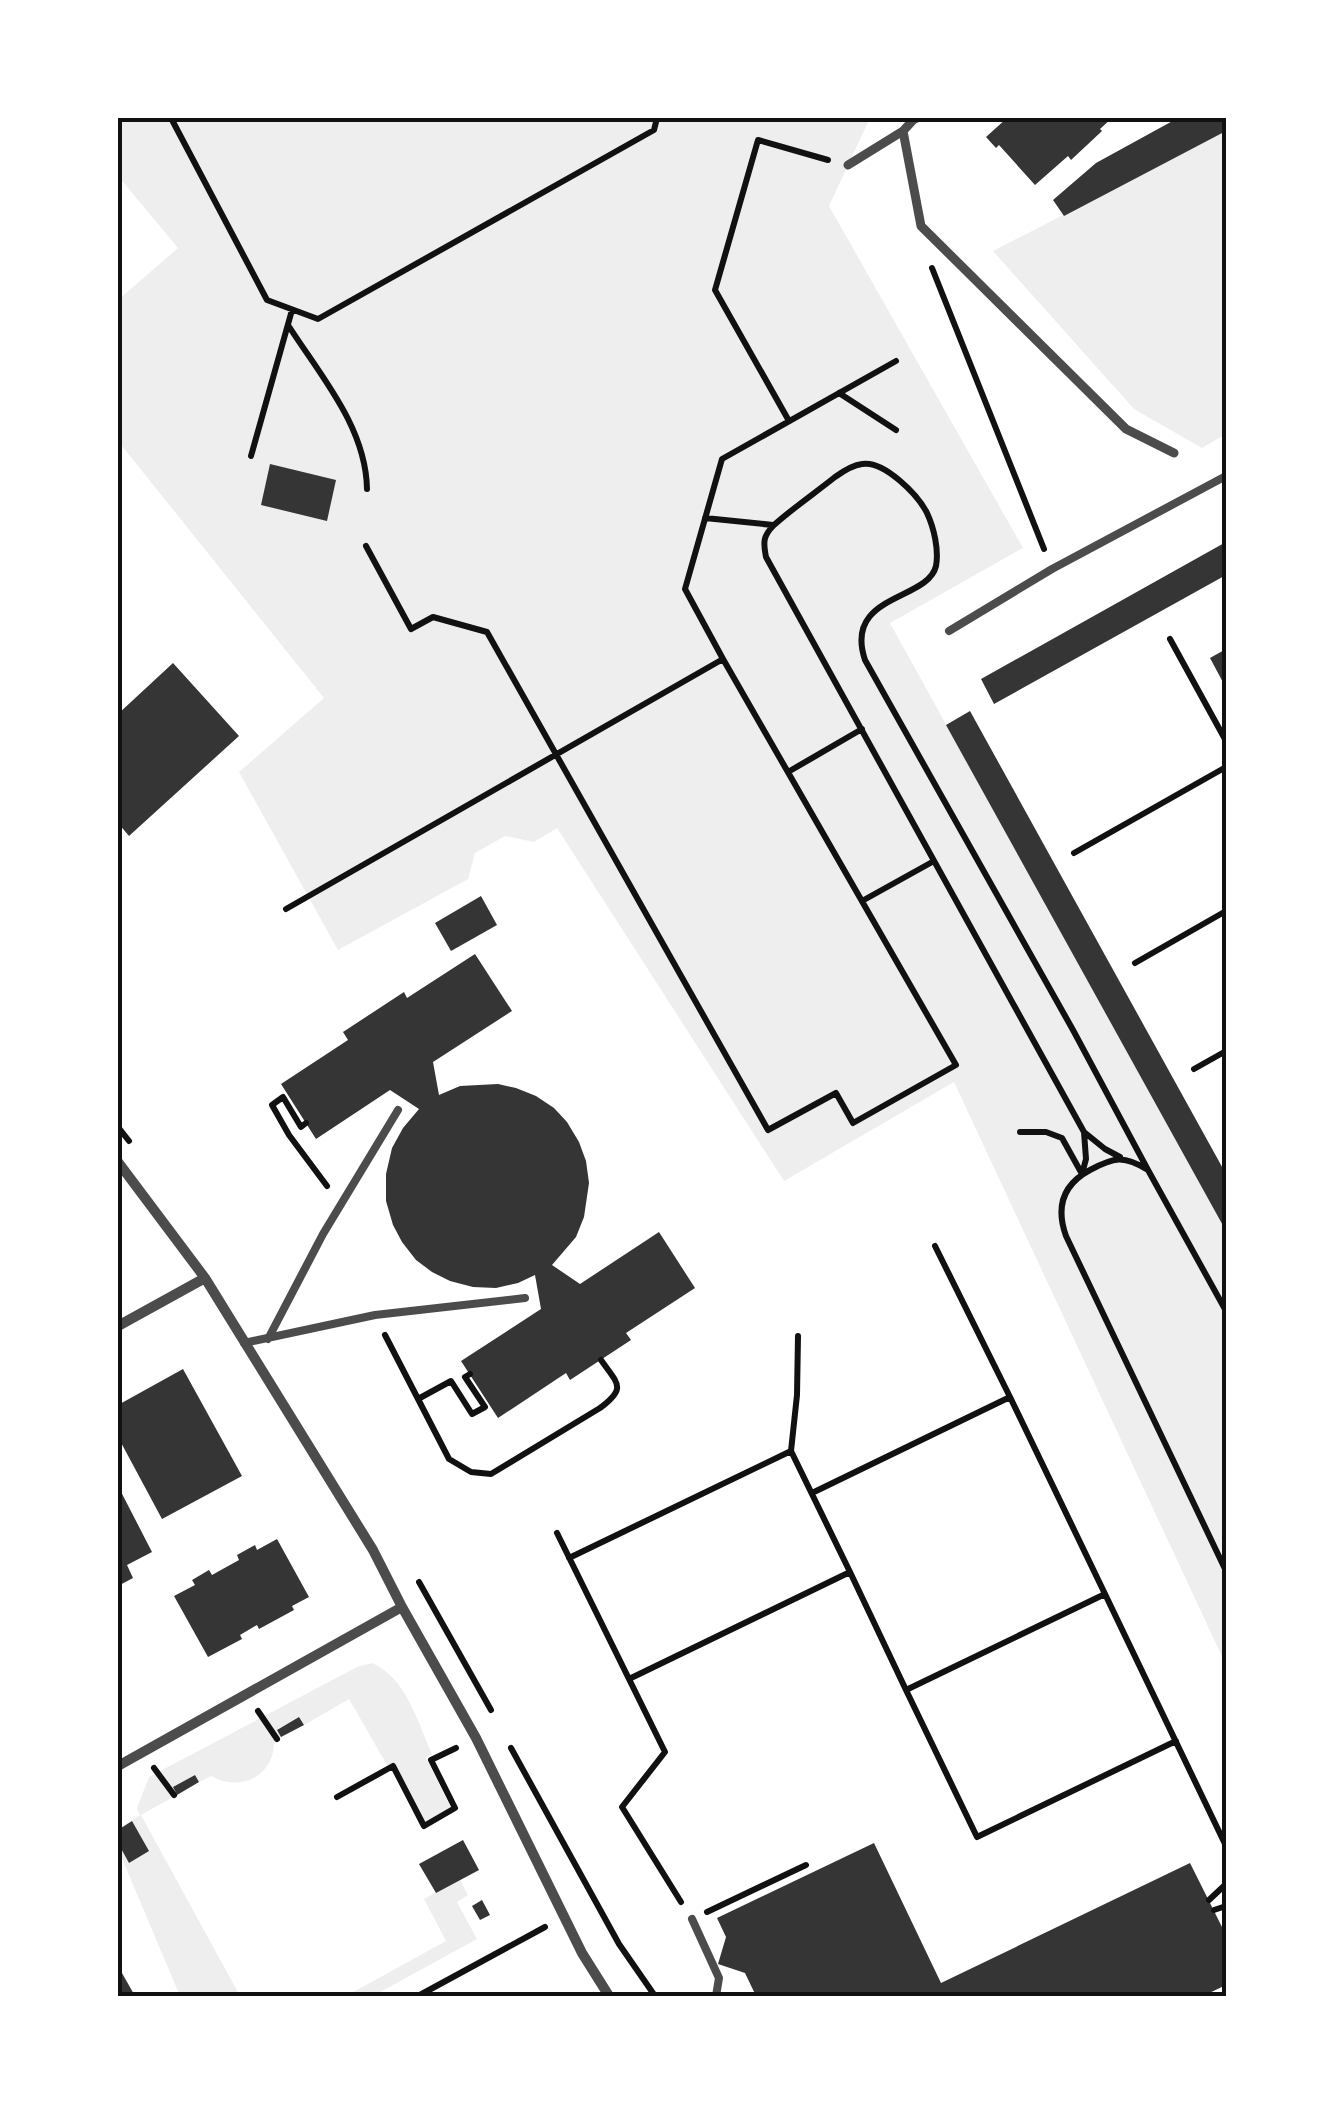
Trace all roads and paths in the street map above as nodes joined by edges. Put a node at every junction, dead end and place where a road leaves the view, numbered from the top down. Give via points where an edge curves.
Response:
1 (171, 118) edge
2 (657, 118) edge
3 (915, 118) edge
4 (902, 131) junction
5 (848, 165) joint
6 (921, 226) junction
7 (292, 310) junction
8 (288, 325) junction
9 (896, 361) dead end
10 (839, 393) junction
11 (789, 421) junction
12 (896, 430) dead end
13 (1174, 452) dead end
14 (252, 456) dead end
15 (1226, 476) edge
16 (367, 489) dead end
17 (705, 518) junction
18 (774, 525) junction
19 (366, 546) dead end
20 (1052, 569) junction
21 (949, 631) dead end
22 (1170, 638) dead end
23 (723, 658) junction
24 (862, 729) junction
25 (1226, 740) edge
26 (556, 754) junction
27 (1226, 767) edge
28 (788, 772) junction
29 (1074, 853) dead end
30 (934, 860) junction
31 (862, 901) junction
32 (286, 909) dead end
33 (1226, 912) edge
34 (1135, 962) dead end
35 (1226, 1050) edge
36 (1194, 1069) dead end
37 (398, 1110) dead end
38 (306, 1123) dead end
39 (1020, 1132) dead end
40 (1084, 1132) junction
41 (1126, 1160) junction
42 (118, 1162) edge
43 (1148, 1170) junction
44 (1082, 1174) junction
45 (341, 1204) junction
46 (935, 1246) dead end
47 (204, 1278) junction
48 (525, 1298) dead end
49 (1226, 1311) edge
50 (376, 1315) junction
51 (118, 1326) edge
52 (798, 1336) dead end
53 (268, 1339) junction
54 (244, 1343) junction
55 (601, 1360) dead end
56 (470, 1374) dead end
57 (1010, 1397) junction
58 (418, 1399) junction
59 (791, 1450) junction
60 (812, 1493) junction
61 (557, 1532) dead end
62 (569, 1558) junction
63 (850, 1572) junction
64 (1226, 1572) edge
65 (1105, 1594) junction
66 (402, 1607) junction
67 (629, 1678) junction
68 (906, 1690) junction
69 (476, 1738) junction
70 (1176, 1741) junction
71 (118, 1766) edge
72 (337, 1797) dead end
73 (1226, 1846) edge
74 (806, 1865) dead end
75 (1226, 1884) edge
76 (1209, 1900) dead end
77 (1226, 1906) edge
78 (1214, 1910) dead end
79 (563, 1916) junction
80 (692, 1919) junction
81 (418, 1996) edge
82 (609, 1996) edge
83 (716, 1996) edge

1 - 7 path via 267,300
2 - 7 path via 654,130 318,319
3 - 4 street
4 - 5 street
4 - 6 street
5 - 11 path via 758,140 715,290
6 - 13 street via 1126,429
6 - 20 path via 934,277
7 - 8 path
8 - 14 path
8 - 16 path via 350,422 362,448
9 - 10 path
10 - 11 path
10 - 12 path
11 - 17 path via 722,459
15 - 20 lane
17 - 18 path
17 - 23 path via 685,588
18 - 24 path via 763,542 766,557
18 - 43 path via 864,463 895,477 928,514 936,568 876,611 861,632 865,660
19 - 26 path via 410,629 432,617 487,632
20 - 21 lane
22 - 25 path
23 - 26 path
23 - 28 path
24 - 28 path
24 - 30 path
26 - 31 path via 768,1130 836,1093 853,1123 956,1065
26 - 32 path
27 - 29 path
28 - 31 path
30 - 31 path
30 - 40 path
33 - 34 path
35 - 36 path
37 - 45 lane
38 - 45 path via 300,1128 282,1097 272,1106
39 - 44 path via 1062,1138
40 - 41 path
40 - 44 path
41 - 43 path
41 - 44 path
42 - 47 street
43 - 49 path
44 - 64 path via 1062,1200 1066,1236
45 - 53 lane
46 - 57 path
47 - 51 street
47 - 54 street
48 - 50 lane
50 - 53 lane
50 - 58 path
52 - 59 path
53 - 54 lane
54 - 66 street
55 - 58 path via 616,1382 616,1397 491,1474 449,1459
56 - 58 path via 465,1377 485,1407 472,1414 451,1382
57 - 60 path
57 - 65 path
59 - 60 path
59 - 62 path
60 - 63 path
61 - 62 path
62 - 67 path
63 - 67 path
63 - 68 path
65 - 68 path
65 - 70 path
66 - 69 street
66 - 71 street
67 - 80 path via 665,1752 622,1807
68 - 70 path via 977,1837
69 - 72 path via 431,1760 455,1808 424,1826 393,1766
69 - 79 street
70 - 73 path
74 - 80 path
75 - 76 path
77 - 78 path
79 - 81 path
79 - 82 street
80 - 83 lane via 719,1978

